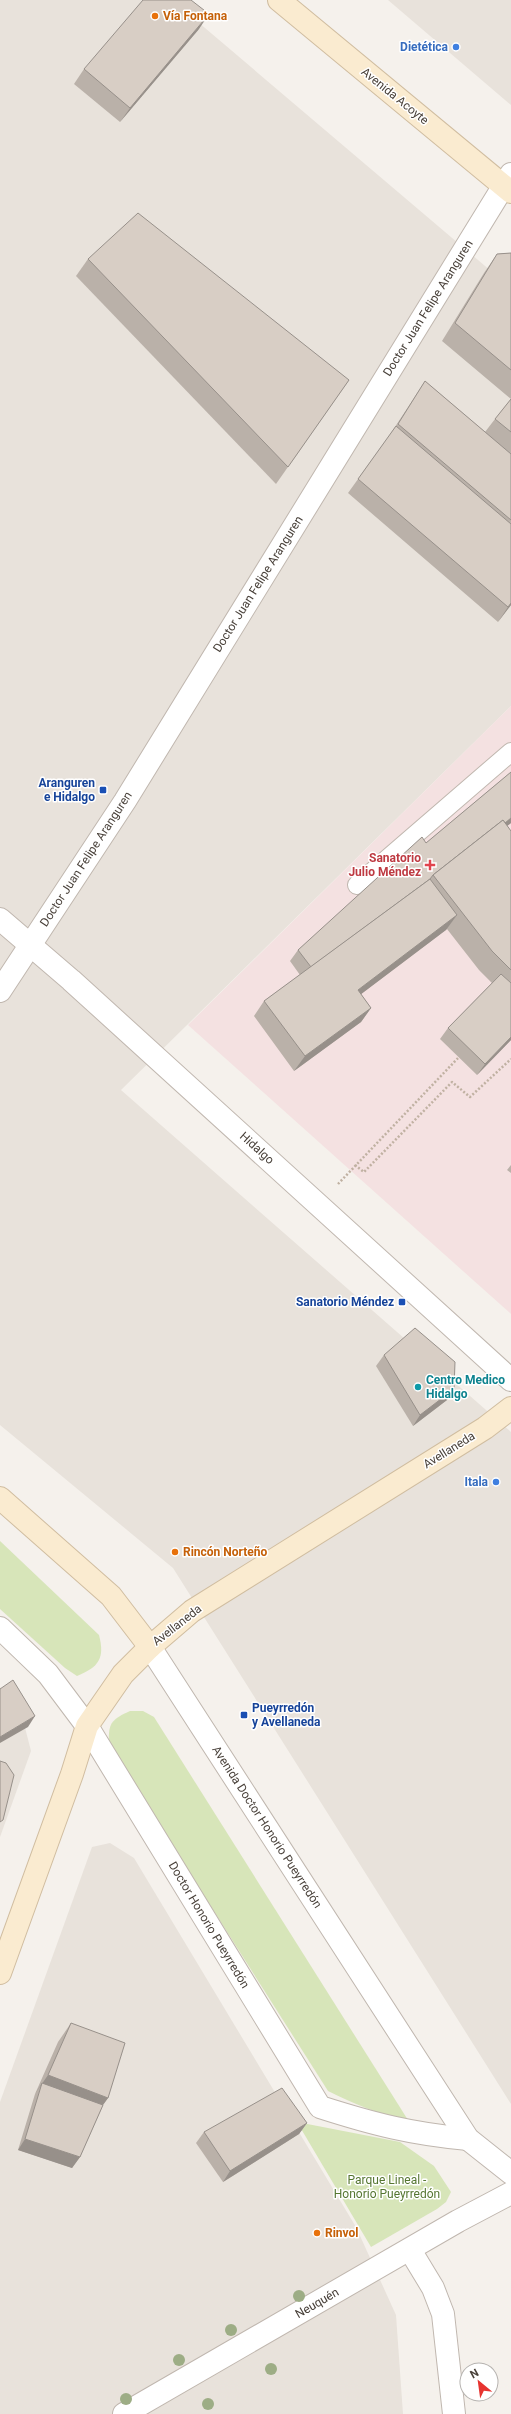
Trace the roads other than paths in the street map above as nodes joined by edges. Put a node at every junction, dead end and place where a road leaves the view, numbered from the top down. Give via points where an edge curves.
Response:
1 (279, 0) edge
2 (509, 184) edge
3 (511, 752) edge
4 (357, 885) dead end
5 (0, 919) edge
6 (30, 945) junction
7 (0, 991) edge
8 (511, 1380) edge
9 (511, 1408) edge
10 (0, 1498) edge
11 (0, 1628) edge
12 (150, 1647) junction
13 (87, 1726) junction
14 (0, 1973) edge
15 (468, 2139) junction
16 (511, 2173) edge
17 (511, 2193) edge
18 (410, 2250) junction
19 (124, 2414) edge
20 (454, 2414) edge

1 - 2 street, Avenida Acoyte
2 - 6 street, Doctor Juan Felipe Aranguren via 125,801
3 - 4 lane
5 - 6 street, Hidalgo
6 - 7 street, Doctor Juan Felipe Aranguren
6 - 8 street, Hidalgo
9 - 12 street, Avellaneda via 485,1428 192,1611
10 - 12 street, Avenida Doctor Honorio Pueyrredón via 111,1596
11 - 13 street, Doctor Honorio Pueyrredón via 48,1674
12 - 13 street, Avellaneda via 123,1674
12 - 15 street, Avenida Doctor Honorio Pueyrredón
13 - 14 street, Avellaneda
13 - 15 street, Doctor Honorio Pueyrredón via 320,2107 376,2125
15 - 16 street, Avenida Doctor Honorio Pueyrredón
17 - 18 street, Neuquén
18 - 19 street, Neuquén
18 - 20 street via 433,2288 443,2314

